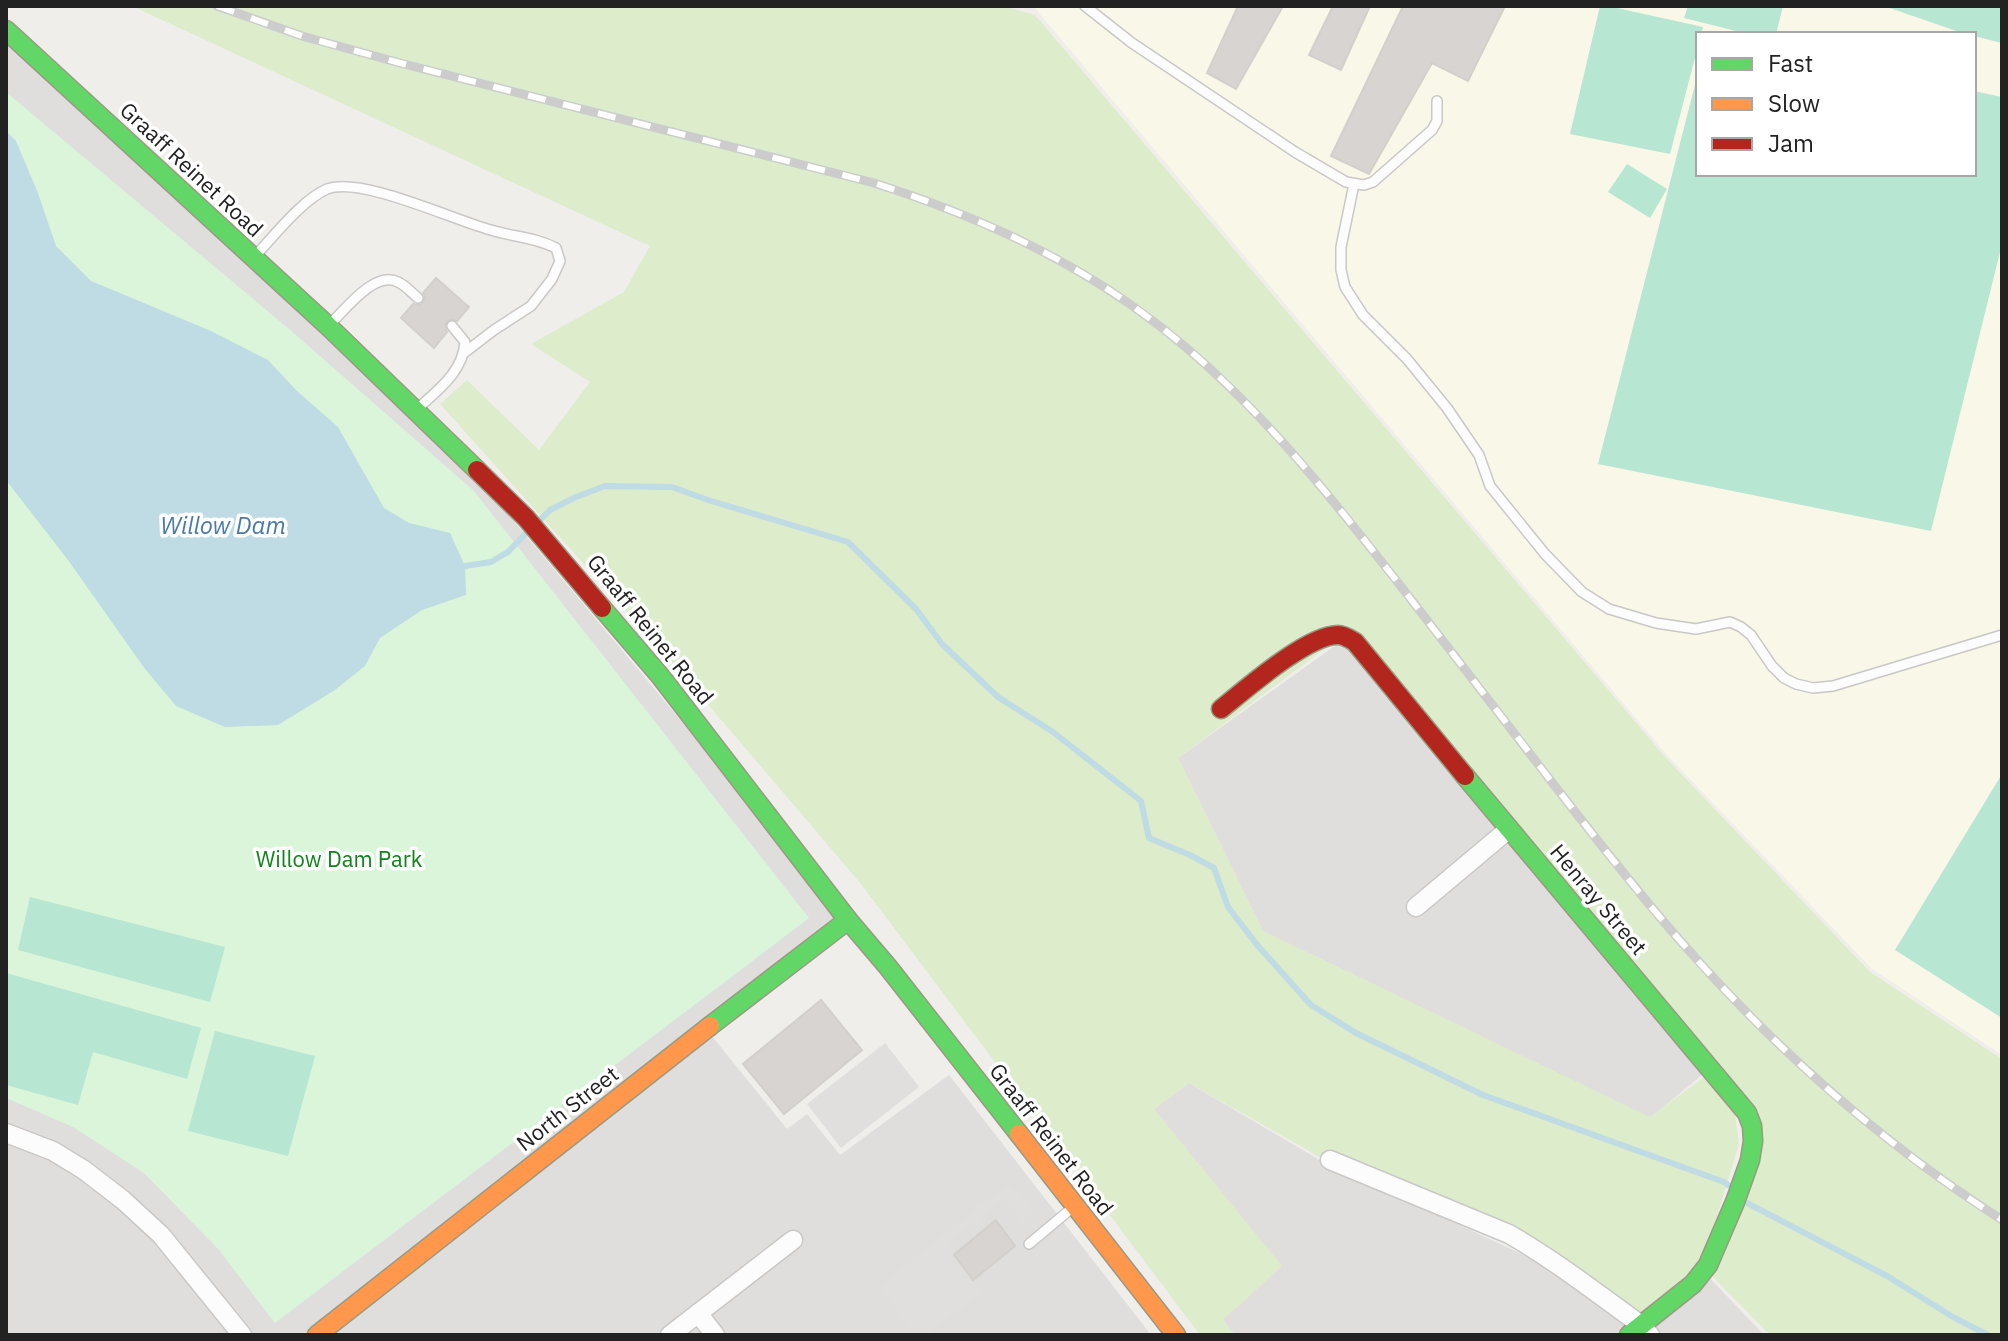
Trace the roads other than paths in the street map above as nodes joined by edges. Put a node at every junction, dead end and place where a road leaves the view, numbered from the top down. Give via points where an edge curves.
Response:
1 (1085, 6) edge
2 (6, 30) edge
3 (1437, 101) dead end
4 (1354, 184) junction
5 (253, 258) junction
6 (418, 298) dead end
7 (328, 326) junction
8 (452, 326) dead end
9 (464, 353) junction
10 (416, 410) junction
11 (2002, 635) edge
12 (1221, 709) dead end
13 (1509, 829) junction
14 (1416, 907) dead end
15 (848, 920) junction
16 (6, 1133) edge
17 (1330, 1160) dead end
18 (1075, 1206) junction
19 (793, 1240) dead end
20 (1029, 1244) dead end
21 (698, 1313) junction
22 (1640, 1332) edge
23 (242, 1335) edge
24 (317, 1335) edge
25 (670, 1335) edge
26 (715, 1335) edge
27 (1176, 1335) edge

1 - 4 lane via 1295,152
2 - 5 main road, Graaff Reinet Road
3 - 4 lane via 1437,121 1427,135 1373,182
4 - 11 lane via 1341,247 1345,287 1363,315 1447,408 1479,455 1490,486 1582,592 1609,609 1656,623 1696,629 1730,622 1751,635 1784,678 1813,688
5 - 7 main road, Graaff Reinet Road
5 - 9 lane via 305,203 327,189 348,187 381,192 556,248 560,261 531,306
6 - 7 lane via 398,281 377,281
7 - 10 main road, Graaff Reinet Road
8 - 9 lane via 465,342
9 - 10 lane via 454,373
10 - 15 main road, Graaff Reinet Road via 546,541 661,677
12 - 13 main road, Henray Street via 1300,650 1339,635 1367,655
13 - 14 street
13 - 22 main road, Henray Street via 1741,1105 1752,1126 1746,1171 1708,1265
15 - 18 main road, Graaff Reinet Road
15 - 24 main road, North Street
16 - 23 street via 53,1151 123,1200 161,1235
17 - 22 street via 1509,1234 1536,1249
18 - 20 lane
18 - 27 main road, Graaff Reinet Road
19 - 21 street
21 - 25 street
21 - 26 street

